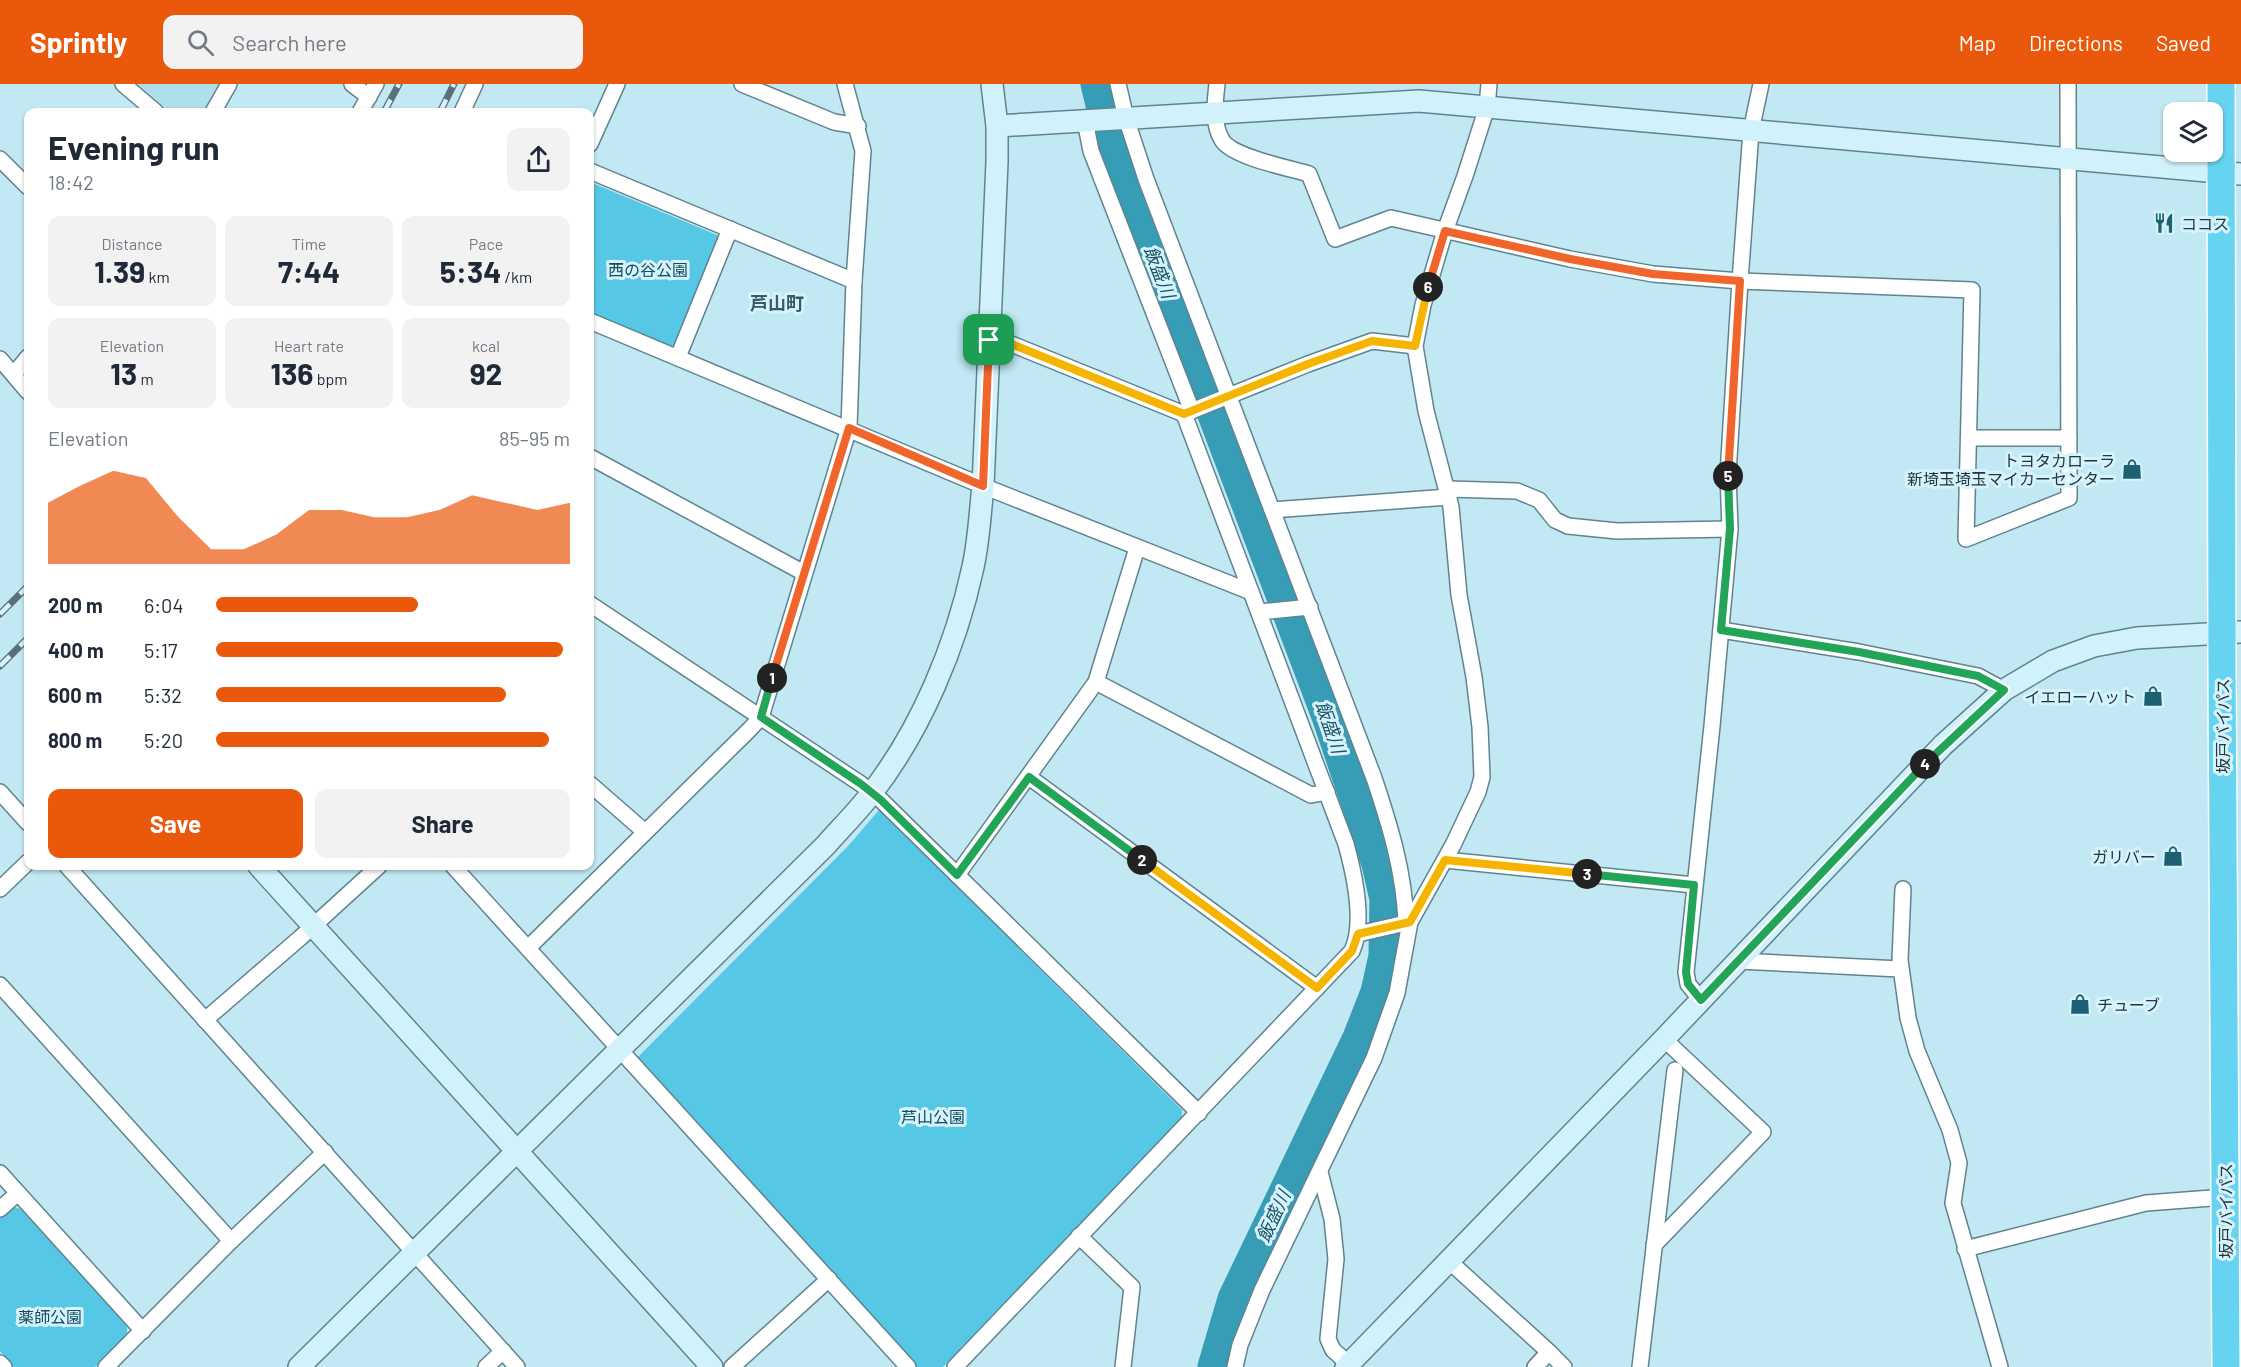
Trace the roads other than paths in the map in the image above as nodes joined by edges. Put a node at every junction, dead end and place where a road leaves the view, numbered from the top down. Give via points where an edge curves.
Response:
1 (123, 84) edge
2 (229, 84) edge
3 (352, 84) edge
4 (475, 84) edge
5 (617, 84) edge
6 (742, 84) edge
7 (845, 84) edge
8 (992, 84) edge
9 (1118, 84) edge
10 (1217, 84) edge
11 (1489, 84) edge
12 (1761, 84) edge
13 (2068, 84) edge
14 (2221, 84) edge
15 (373, 91) edge
16 (1487, 107) junction
17 (151, 108) edge
18 (215, 108) edge
19 (362, 108) edge
20 (464, 108) edge
21 (1215, 112) junction
22 (1123, 118) junction
23 (1087, 121) junction
24 (858, 126) junction
25 (997, 126) junction
26 (1751, 131) junction
27 (594, 135) edge
28 (0, 159) edge
29 (2070, 159) junction
30 (594, 173) edge
31 (2231, 174) edge
32 (24, 183) edge
33 (730, 229) junction
34 (1445, 231) junction
35 (854, 281) junction
36 (1740, 281) junction
37 (594, 323) edge
38 (989, 340) junction
39 (1415, 346) junction
40 (678, 357) junction
41 (0, 359) edge
42 (24, 362) edge
43 (14, 374) junction
44 (24, 387) edge
45 (1226, 397) junction
46 (1190, 412) junction
47 (849, 428) junction
48 (1969, 438) junction
49 (2069, 438) junction
50 (594, 459) edge
51 (983, 486) junction
52 (1448, 493) junction
53 (1272, 510) junction
54 (1730, 529) junction
55 (1137, 548) junction
56 (804, 573) junction
57 (1251, 592) junction
58 (594, 607) edge
59 (1307, 608) junction
60 (1266, 612) junction
61 (1721, 630) junction
62 (2231, 632) edge
63 (1096, 682) junction
64 (2004, 690) junction
65 (761, 717) junction
66 (1029, 777) junction
67 (594, 787) edge
68 (0, 792) edge
69 (1327, 792) junction
70 (872, 793) junction
71 (24, 819) edge
72 (645, 832) junction
73 (1445, 860) junction
74 (24, 866) edge
75 (71, 870) edge
76 (263, 870) edge
77 (375, 870) edge
78 (457, 870) edge
79 (957, 875) junction
80 (1694, 885) junction
81 (0, 889) edge
82 (1903, 889) dead end
83 (1406, 922) junction
84 (313, 926) junction
85 (1358, 934) junction
86 (528, 948) junction
87 (1738, 961) junction
88 (1900, 969) junction
89 (0, 985) edge
90 (1317, 988) junction
91 (1701, 1000) junction
92 (205, 1020) junction
93 (1664, 1039) junction
94 (621, 1048) junction
95 (1675, 1070) dead end
96 (1199, 1113) junction
97 (517, 1151) junction
98 (325, 1152) junction
99 (1320, 1172) junction
100 (0, 1173) edge
101 (18, 1193) junction
102 (2225, 1197) junction
103 (0, 1209) edge
104 (1079, 1236) junction
105 (231, 1241) junction
106 (1654, 1245) junction
107 (1965, 1249) junction
108 (414, 1252) junction
109 (1449, 1261) junction
110 (829, 1279) junction
111 (142, 1331) junction
112 (503, 1351) junction
113 (1549, 1352) junction
114 (0, 1363) edge
115 (1348, 1366) edge
116 (4, 1367) edge
117 (106, 1367) edge
118 (299, 1367) edge
119 (486, 1367) edge
120 (517, 1367) edge
121 (712, 1367) edge
122 (732, 1367) edge
123 (908, 1367) edge
124 (955, 1367) edge
125 (1123, 1367) edge
126 (1235, 1367) edge
127 (1535, 1367) edge
128 (1564, 1367) edge
129 (1640, 1367) edge
130 (2000, 1367) edge
131 (2226, 1367) edge

1 - 17 street
2 - 18 street
3 - 15 street
4 - 20 street
5 - 27 street
6 - 24 street via 834,122
7 - 24 street
8 - 25 street
9 - 22 street
10 - 21 street
11 - 16 street
12 - 26 street
13 - 29 street
14 - 31 highway, 坂戸バイパス
15 - 19 street
16 - 21 street via 1419,101
16 - 26 street
16 - 34 street
21 - 22 street
21 - 34 street via 1223,142 1234,151 1309,174 1335,239 1391,218
22 - 23 street
22 - 45 street
23 - 25 street
23 - 46 street via 1091,151
24 - 35 street via 863,151
25 - 38 street
26 - 29 street
26 - 36 street
28 - 32 street
29 - 31 street
29 - 49 street
30 - 33 street
31 - 62 highway, 坂戸バイパス
33 - 35 street
33 - 40 street
34 - 36 street via 1653,274
34 - 39 street
35 - 47 street
36 - 48 street via 1972,290
36 - 54 street via 1728,474
37 - 40 street
38 - 46 street via 1009,343
38 - 51 street
39 - 45 street via 1372,341
39 - 52 street via 1426,411
40 - 47 street
41 - 43 street
42 - 43 street
43 - 44 street
45 - 46 street
45 - 53 street
46 - 57 street
47 - 51 street
47 - 56 street
48 - 49 street
48 - 49 street via 1966,539 2069,498
50 - 56 street
51 - 55 street
51 - 70 street via 974,565 950,647 907,739
52 - 53 street
52 - 54 street via 1517,491 1539,500 1555,520 1568,526 1617,531
52 - 73 street via 1483,769 1478,792
53 - 59 street
54 - 61 street
55 - 57 street
55 - 63 street
56 - 65 street
57 - 60 street
58 - 65 street
59 - 60 street
59 - 83 street via 1387,817 1403,883
60 - 69 street
61 - 64 street via 1978,676
61 - 80 street
62 - 64 street via 2137,638 2094,646 2053,661
62 - 102 highway, 坂戸バイパス
63 - 66 street
63 - 69 street via 1311,795
64 - 87 street via 1943,745
65 - 70 street
65 - 72 street
66 - 79 street
66 - 90 street
67 - 72 street
68 - 71 street
69 - 85 street via 1356,883
70 - 79 street
70 - 94 street via 818,853
72 - 86 street
73 - 80 street
73 - 83 street
74 - 81 street
75 - 92 street
76 - 84 street
77 - 84 street
78 - 86 street
79 - 96 street
80 - 91 street via 1686,972 1688,984
82 - 88 street
83 - 85 street
83 - 99 street via 1397,993 1386,1027
84 - 92 street
84 - 97 street
85 - 90 street via 1352,951
86 - 94 street
87 - 88 street
87 - 91 street
88 - 107 street via 1917,1051 1950,1130 1959,1163 1953,1203
89 - 105 street
90 - 96 street
91 - 93 street
92 - 98 street
93 - 106 street via 1763,1132
93 - 109 street
94 - 97 street
94 - 110 street
95 - 106 street
96 - 104 street
97 - 108 street
97 - 121 street
98 - 105 street
98 - 108 street
99 - 115 street via 1332,1219 1336,1259 1328,1339
99 - 126 street via 1262,1290
100 - 101 street
101 - 103 street
101 - 111 street
102 - 107 street via 2146,1203
102 - 131 highway, 坂戸バイパス
104 - 124 street
104 - 125 street via 1132,1287
105 - 111 street
106 - 129 street
107 - 130 street
108 - 112 street
108 - 118 street
109 - 113 street
109 - 115 street
110 - 122 street
110 - 123 street
111 - 117 street
112 - 119 street
112 - 120 street
113 - 127 street
113 - 128 street
114 - 116 street

